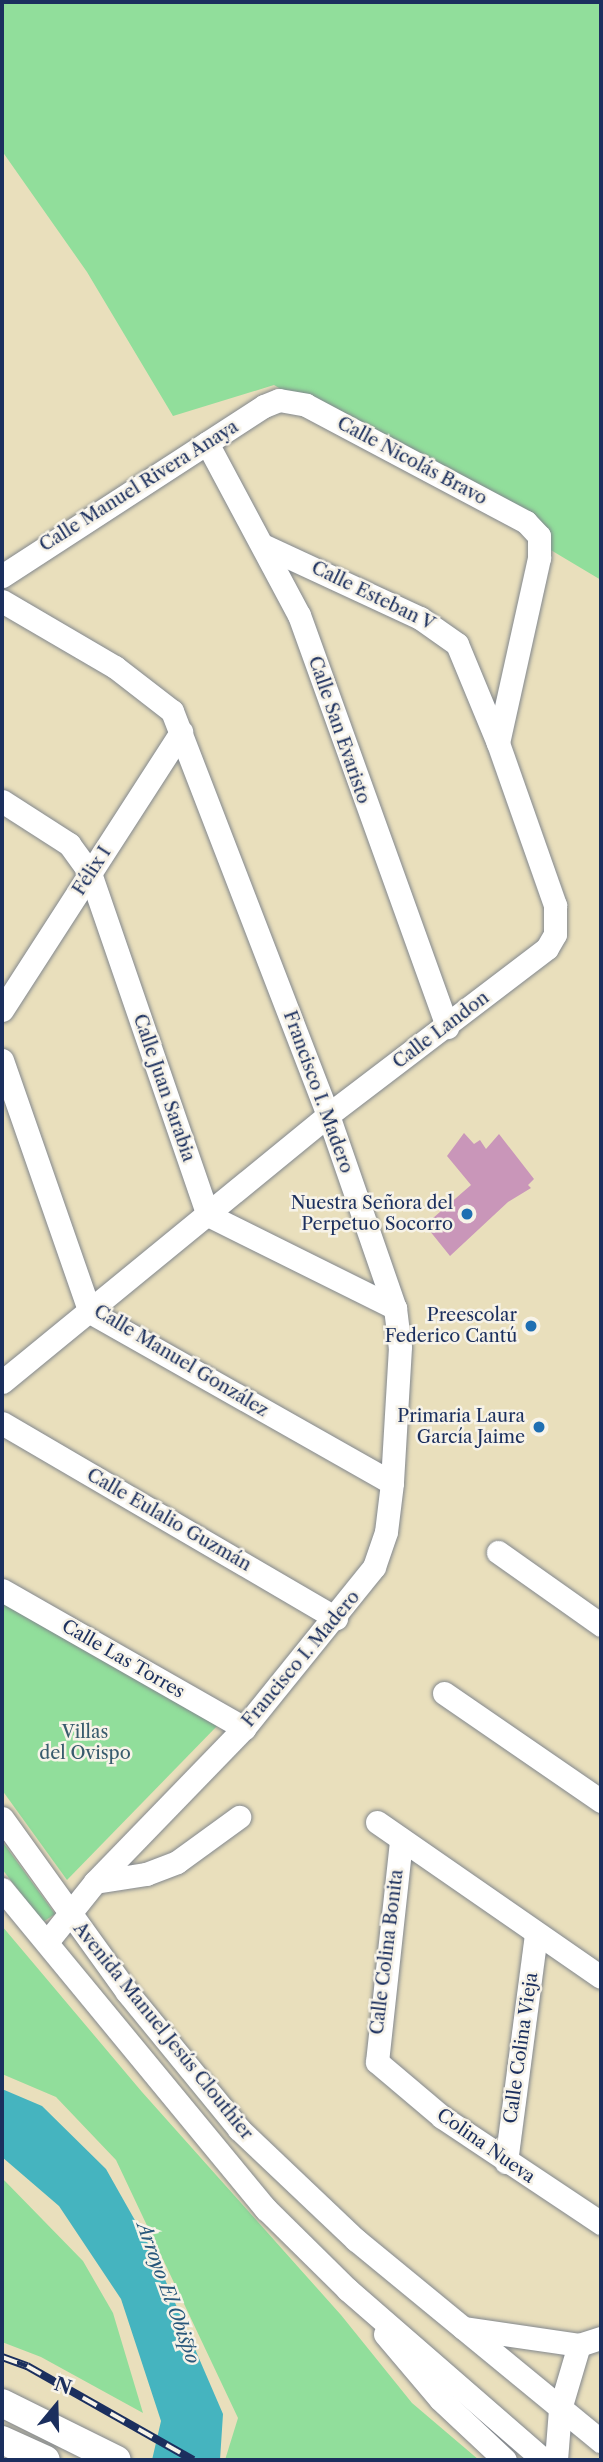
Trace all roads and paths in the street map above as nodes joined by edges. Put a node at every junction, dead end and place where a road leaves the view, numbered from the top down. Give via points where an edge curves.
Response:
1 (279, 400) joint
2 (207, 443) junction
3 (263, 545) junction
4 (2, 576) edge
5 (2, 601) edge
6 (181, 732) junction
7 (498, 743) junction
8 (2, 801) edge
9 (90, 873) junction
10 (4, 1003) edge
11 (447, 1027) junction
12 (2, 1060) edge
13 (328, 1115) junction
14 (208, 1215) junction
15 (395, 1308) junction
16 (90, 1312) junction
17 (2, 1382) edge
18 (2, 1423) edge
19 (392, 1483) junction
20 (498, 1552) dead end
21 (2, 1590) edge
22 (336, 1618) junction
23 (601, 1625) edge
24 (444, 1693) dead end
25 (244, 1728) junction
26 (601, 1801) edge
27 (239, 1817) dead end
28 (2, 1818) edge
29 (377, 1822) dead end
30 (401, 1841) junction
31 (95, 1882) junction
32 (2, 1889) edge
33 (68, 1913) junction
34 (536, 1935) junction
35 (47, 1942) junction
36 (601, 1977) edge
37 (377, 2062) joint
38 (506, 2162) junction
39 (601, 2223) edge
40 (347, 2289) junction
41 (463, 2328) junction
42 (590, 2342) edge
43 (2, 2403) edge
44 (560, 2409) junction
45 (2, 2440) edge
46 (601, 2441) edge
47 (46, 2460) edge
48 (117, 2460) edge
49 (505, 2460) edge
50 (544, 2460) edge
51 (556, 2460) edge

1 - 2 street, Calle Manuel Rivera Anaya
1 - 7 street, Calle Nicolás Bravo via 306,405 526,522 539,536
2 - 3 street, Calle San Evaristo
2 - 4 street, Calle Manuel Rivera Anaya
3 - 7 street, Calle Esteban V via 441,630 466,660
3 - 11 street, Calle San Evaristo via 299,615
5 - 6 street, Francisco I. Madero via 83,646 154,694 172,711
6 - 9 street, Félix I
6 - 13 street, Francisco I. Madero
7 - 11 street, Calle Landon via 555,905 556,928 547,948
8 - 9 street, Calle Juan Sarabia via 69,844
9 - 10 street, Félix I
9 - 14 street, Calle Juan Sarabia
11 - 13 street, Calle Landon
12 - 16 street, Calle Manuel González
13 - 14 street, Calle Landon
13 - 15 street, Francisco I. Madero
14 - 15 street
14 - 16 street, Calle Landon
15 - 19 street, Francisco I. Madero via 400,1348
16 - 17 street, Calle Landon
16 - 19 street, Calle Manuel González
18 - 22 street, Calle Eulalio Guzmán
19 - 22 street, Francisco I. Madero via 380,1553
20 - 23 street
21 - 25 street, Calle Las Torres
22 - 25 street, Francisco I. Madero
24 - 26 street
25 - 31 street, Francisco I. Madero
27 - 31 street via 177,1862 146,1874
28 - 33 street, Avenida Manuel Jesús Clouthier
29 - 30 street
30 - 34 street
30 - 37 street, Calle Colina Bonita
31 - 33 street, Francisco I. Madero
32 - 35 street, Avenida Manuel Jesús Clouthier
33 - 35 street, Francisco I. Madero
33 - 41 street, Avenida Manuel Jesús Clouthier via 239,2129 356,2240
34 - 36 street
34 - 38 street, Calle Colina Vieja
35 - 40 street, Avenida Manuel Jesús Clouthier via 224,2162
37 - 38 street, Colina Nueva via 442,2117
38 - 39 street, Colina Nueva
40 - 49 street via 440,2399
40 - 50 street, Avenida Manuel Jesús Clouthier
41 - 42 street
41 - 44 street, Avenida Manuel Jesús Clouthier
42 - 44 street
43 - 48 main road
44 - 46 street, Avenida Manuel Jesús Clouthier
44 - 51 street
45 - 47 main road

